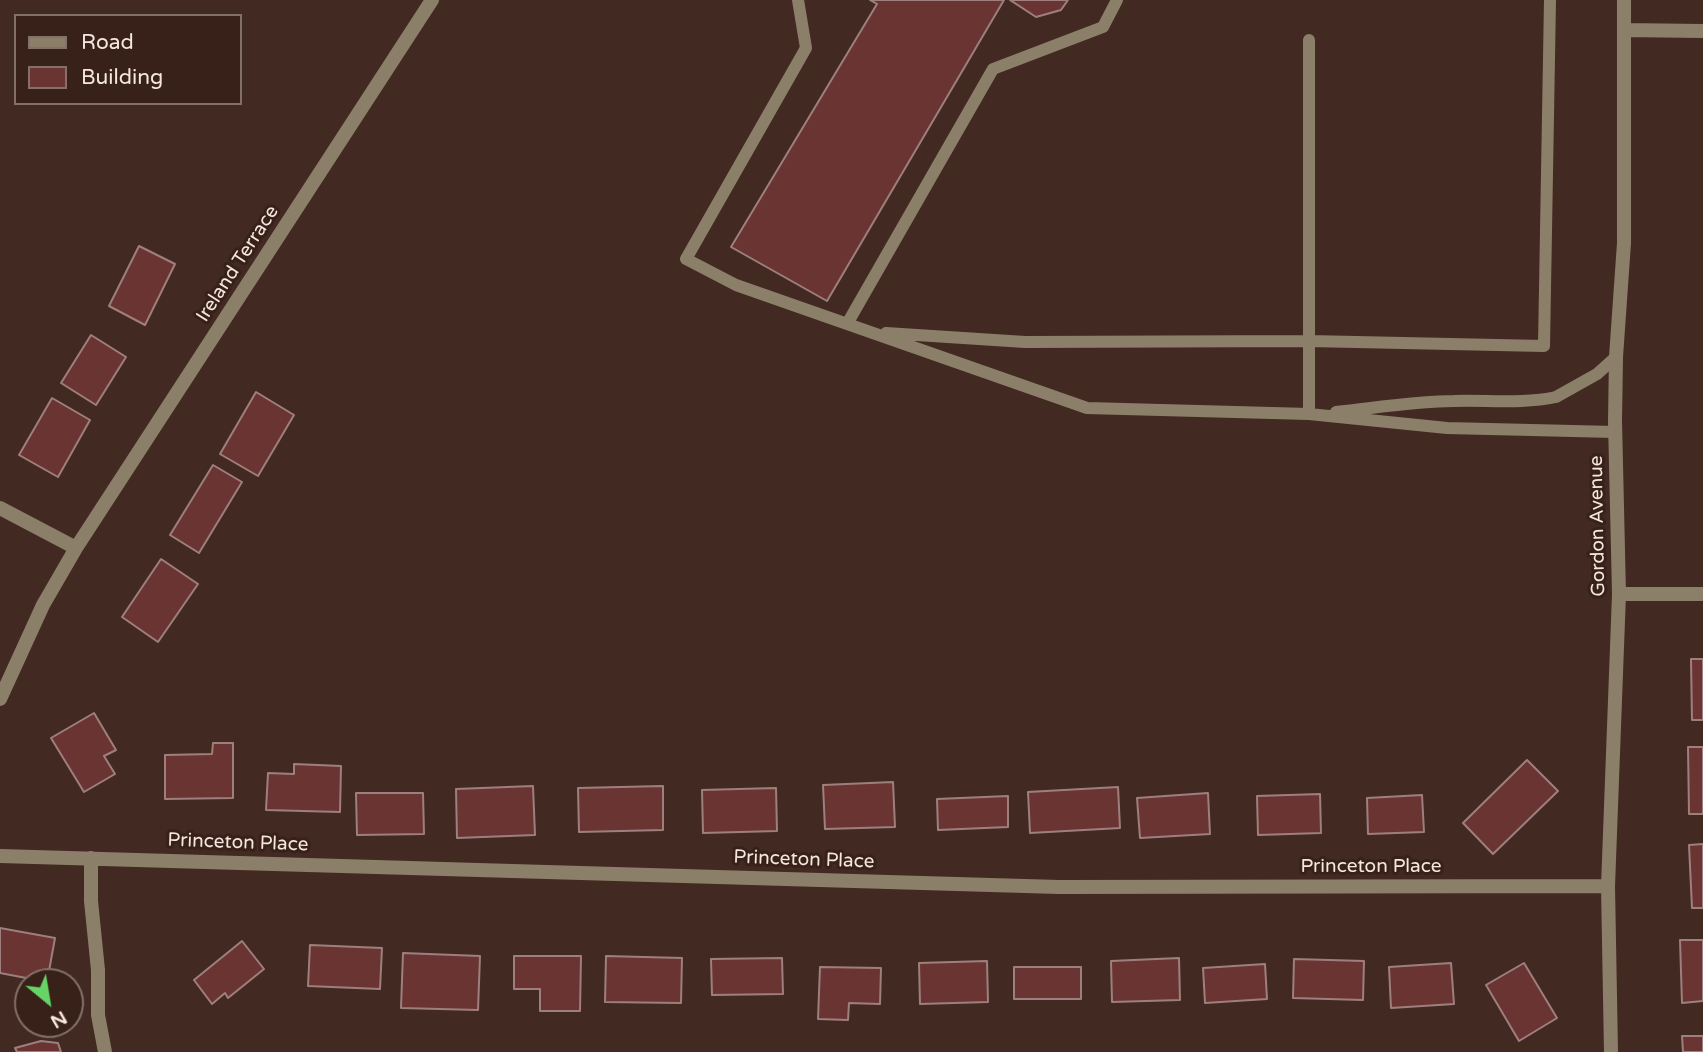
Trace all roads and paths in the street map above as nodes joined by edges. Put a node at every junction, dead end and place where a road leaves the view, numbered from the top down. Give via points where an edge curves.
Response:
1 (432, 0) edge
2 (798, 0) edge
3 (1117, 0) edge
4 (1550, 0) edge
5 (1624, 0) edge
6 (1624, 30) junction
7 (1703, 31) edge
8 (1309, 40) dead end
9 (847, 324) junction
10 (869, 331) junction
11 (1309, 341) junction
12 (1616, 356) junction
13 (1309, 414) junction
14 (1615, 432) junction
15 (0, 508) edge
16 (76, 548) junction
17 (1619, 594) junction
18 (1703, 594) edge
19 (0, 699) edge
20 (0, 856) edge
21 (91, 858) junction
22 (1608, 886) junction
23 (105, 1052) edge
24 (1611, 1052) edge

1 - 16 street, Ireland Terrace
2 - 9 lane via 806,48 686,259 736,285
3 - 9 lane via 1102,27 993,69
4 - 11 lane via 1544,346
5 - 6 street, Gordon Avenue
6 - 7 street
6 - 12 street, Gordon Avenue via 1624,243
8 - 11 lane
9 - 10 lane
10 - 11 lane via 1025,342
10 - 13 lane via 1087,408
11 - 13 lane
12 - 13 lane via 1597,374 1551,399 1451,401
12 - 14 street, Gordon Avenue
13 - 14 lane via 1447,428
14 - 17 street, Gordon Avenue
15 - 16 street
16 - 19 street, Ireland Terrace via 43,605
17 - 18 street
17 - 22 street, Gordon Avenue
20 - 21 street, Princeton Place
21 - 22 street, Princeton Place via 1059,887
21 - 23 street via 98,1015
22 - 24 street, Gordon Avenue

